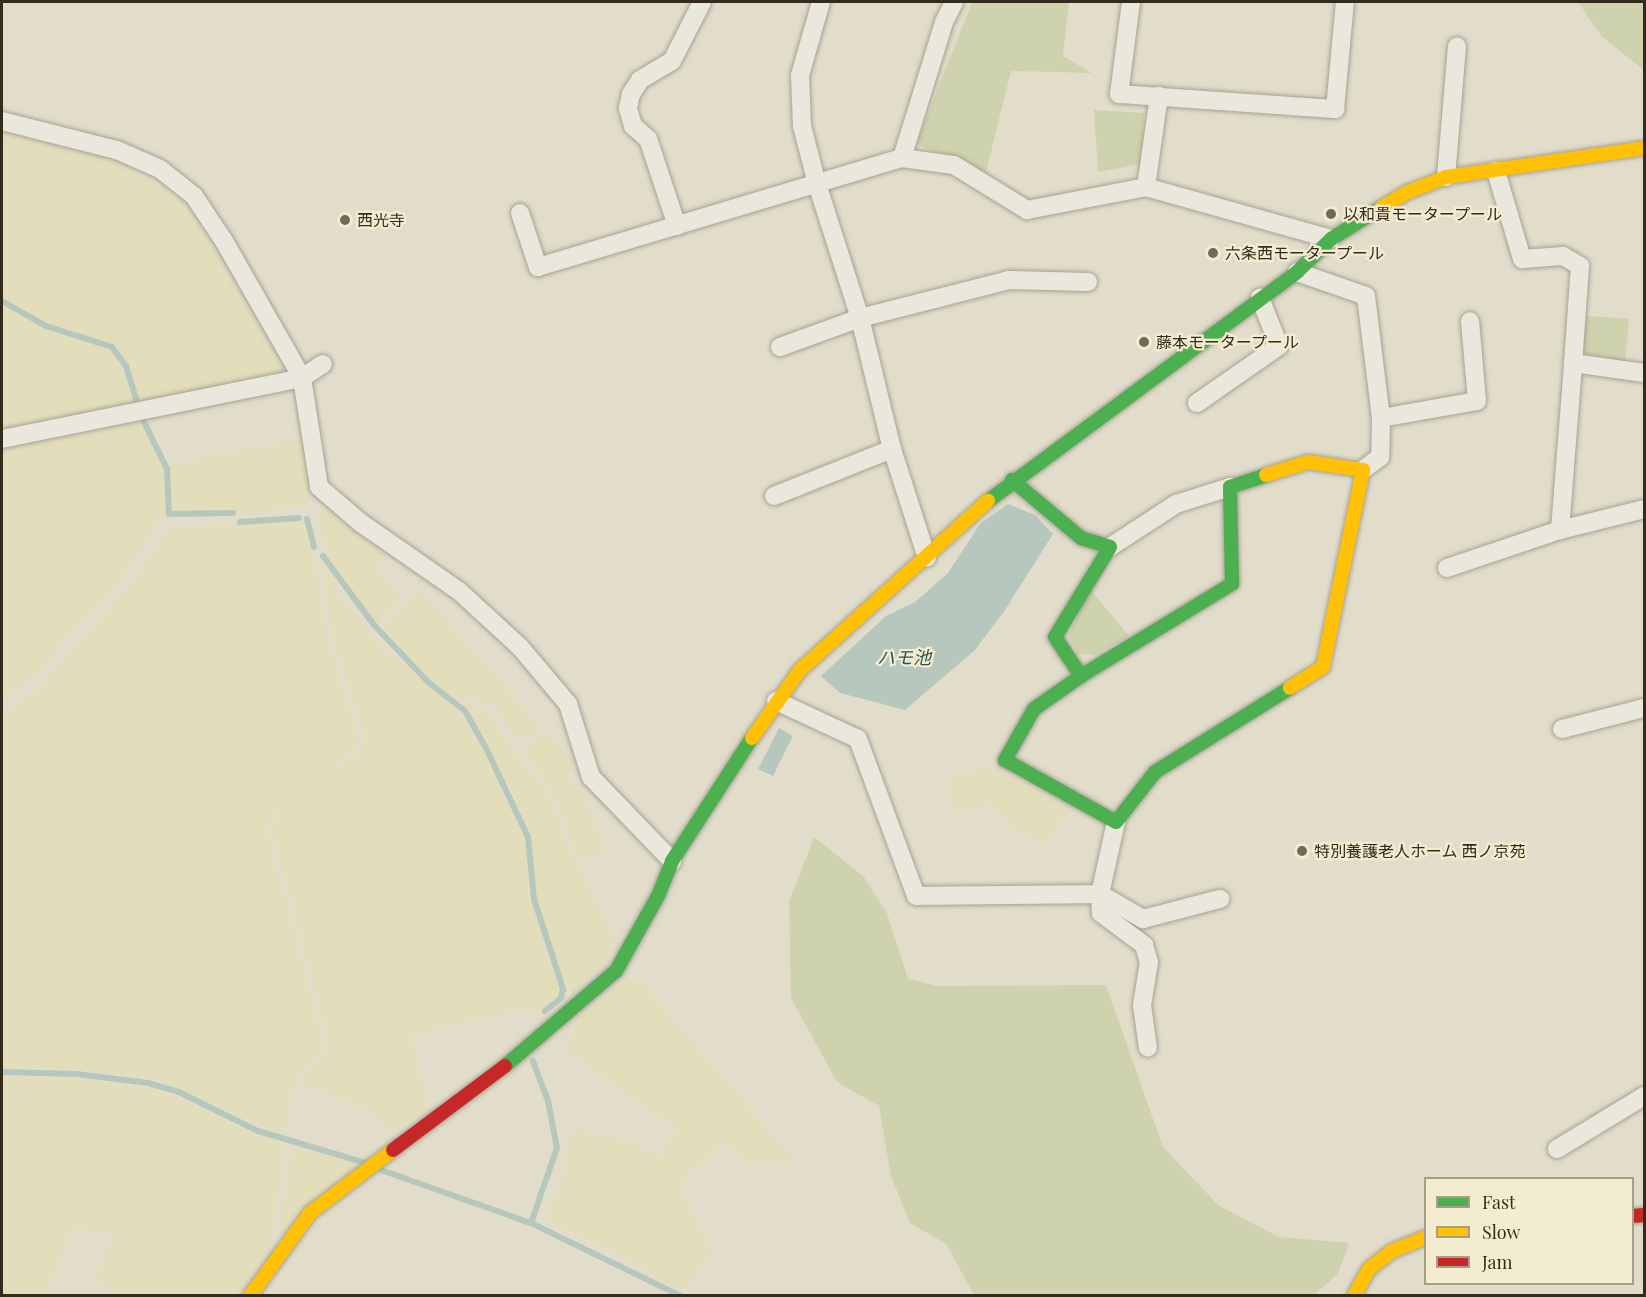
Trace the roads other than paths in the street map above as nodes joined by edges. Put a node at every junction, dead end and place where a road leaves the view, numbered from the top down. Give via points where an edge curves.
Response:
1 (702, 2) edge
2 (821, 2) edge
3 (954, 2) edge
4 (1131, 2) edge
5 (1345, 2) edge
6 (1457, 46) dead end
7 (1159, 96) junction
8 (2, 121) edge
9 (1644, 148) edge
10 (902, 158) junction
11 (1496, 171) junction
12 (1446, 177) junction
13 (817, 184) junction
14 (1146, 187) junction
15 (520, 213) dead end
16 (677, 226) junction
17 (1331, 239) junction
18 (1297, 272) junction
19 (1088, 282) dead end
20 (1260, 298) junction
21 (860, 318) junction
22 (1470, 321) dead end
23 (780, 347) dead end
24 (1573, 363) junction
25 (323, 364) dead end
26 (1644, 372) edge
27 (302, 378) junction
28 (1197, 403) dead end
29 (1381, 418) junction
30 (2, 439) edge
31 (892, 449) junction
32 (1363, 470) junction
33 (1012, 480) junction
34 (1230, 487) junction
35 (774, 496) dead end
36 (1644, 509) edge
37 (1560, 530) junction
38 (1110, 547) junction
39 (927, 558) junction
40 (1447, 568) dead end
41 (1081, 676) junction
42 (776, 701) junction
43 (1644, 708) edge
44 (1562, 729) dead end
45 (1116, 822) junction
46 (672, 861) junction
47 (1100, 894) junction
48 (1220, 899) dead end
49 (1148, 1048) dead end
50 (1644, 1096) edge
51 (1557, 1149) dead end
52 (1424, 1237) edge
53 (250, 1296) edge
54 (1354, 1296) edge

1 - 16 street via 672,61 640,80 630,94 628,108 633,126 648,139
2 - 13 street via 800,75 802,126
3 - 10 street via 944,22
4 - 7 street via 1119,94
5 - 7 street via 1335,109
6 - 12 street
7 - 14 street
8 - 27 street via 117,150 160,169 194,196
9 - 11 street
10 - 13 street
10 - 14 street via 954,165 1027,210
11 - 12 street
11 - 24 street via 1522,259 1563,256 1580,266
12 - 17 street via 1408,192
13 - 16 street
13 - 21 street
14 - 17 street
15 - 16 street via 538,267
17 - 18 street
18 - 20 street
18 - 29 street via 1366,296
19 - 21 street via 1009,280
20 - 28 street via 1280,346
20 - 33 street
21 - 23 street
21 - 31 street
22 - 29 street via 1477,401
24 - 26 street
24 - 37 street
25 - 27 street
27 - 30 street
27 - 46 street via 319,487 361,523 459,591 520,647 568,704 591,777
29 - 32 street via 1380,458
31 - 35 street
31 - 39 street
32 - 34 street via 1308,462
32 - 45 street via 1323,667 1155,772
33 - 38 street via 1081,538
33 - 39 street
34 - 38 street via 1176,504
34 - 41 street via 1232,584
36 - 37 street
37 - 40 street
38 - 41 street via 1055,637
39 - 42 street via 800,670
41 - 45 street via 1034,709 1005,760
42 - 46 street
42 - 47 street via 858,739 915,896
43 - 44 street
45 - 47 street
46 - 53 street via 658,896 616,970 511,1062 310,1213
47 - 48 street via 1143,919
47 - 49 street via 1101,913 1144,945 1149,962 1142,1005
50 - 51 street
52 - 54 street via 1392,1251 1377,1263

